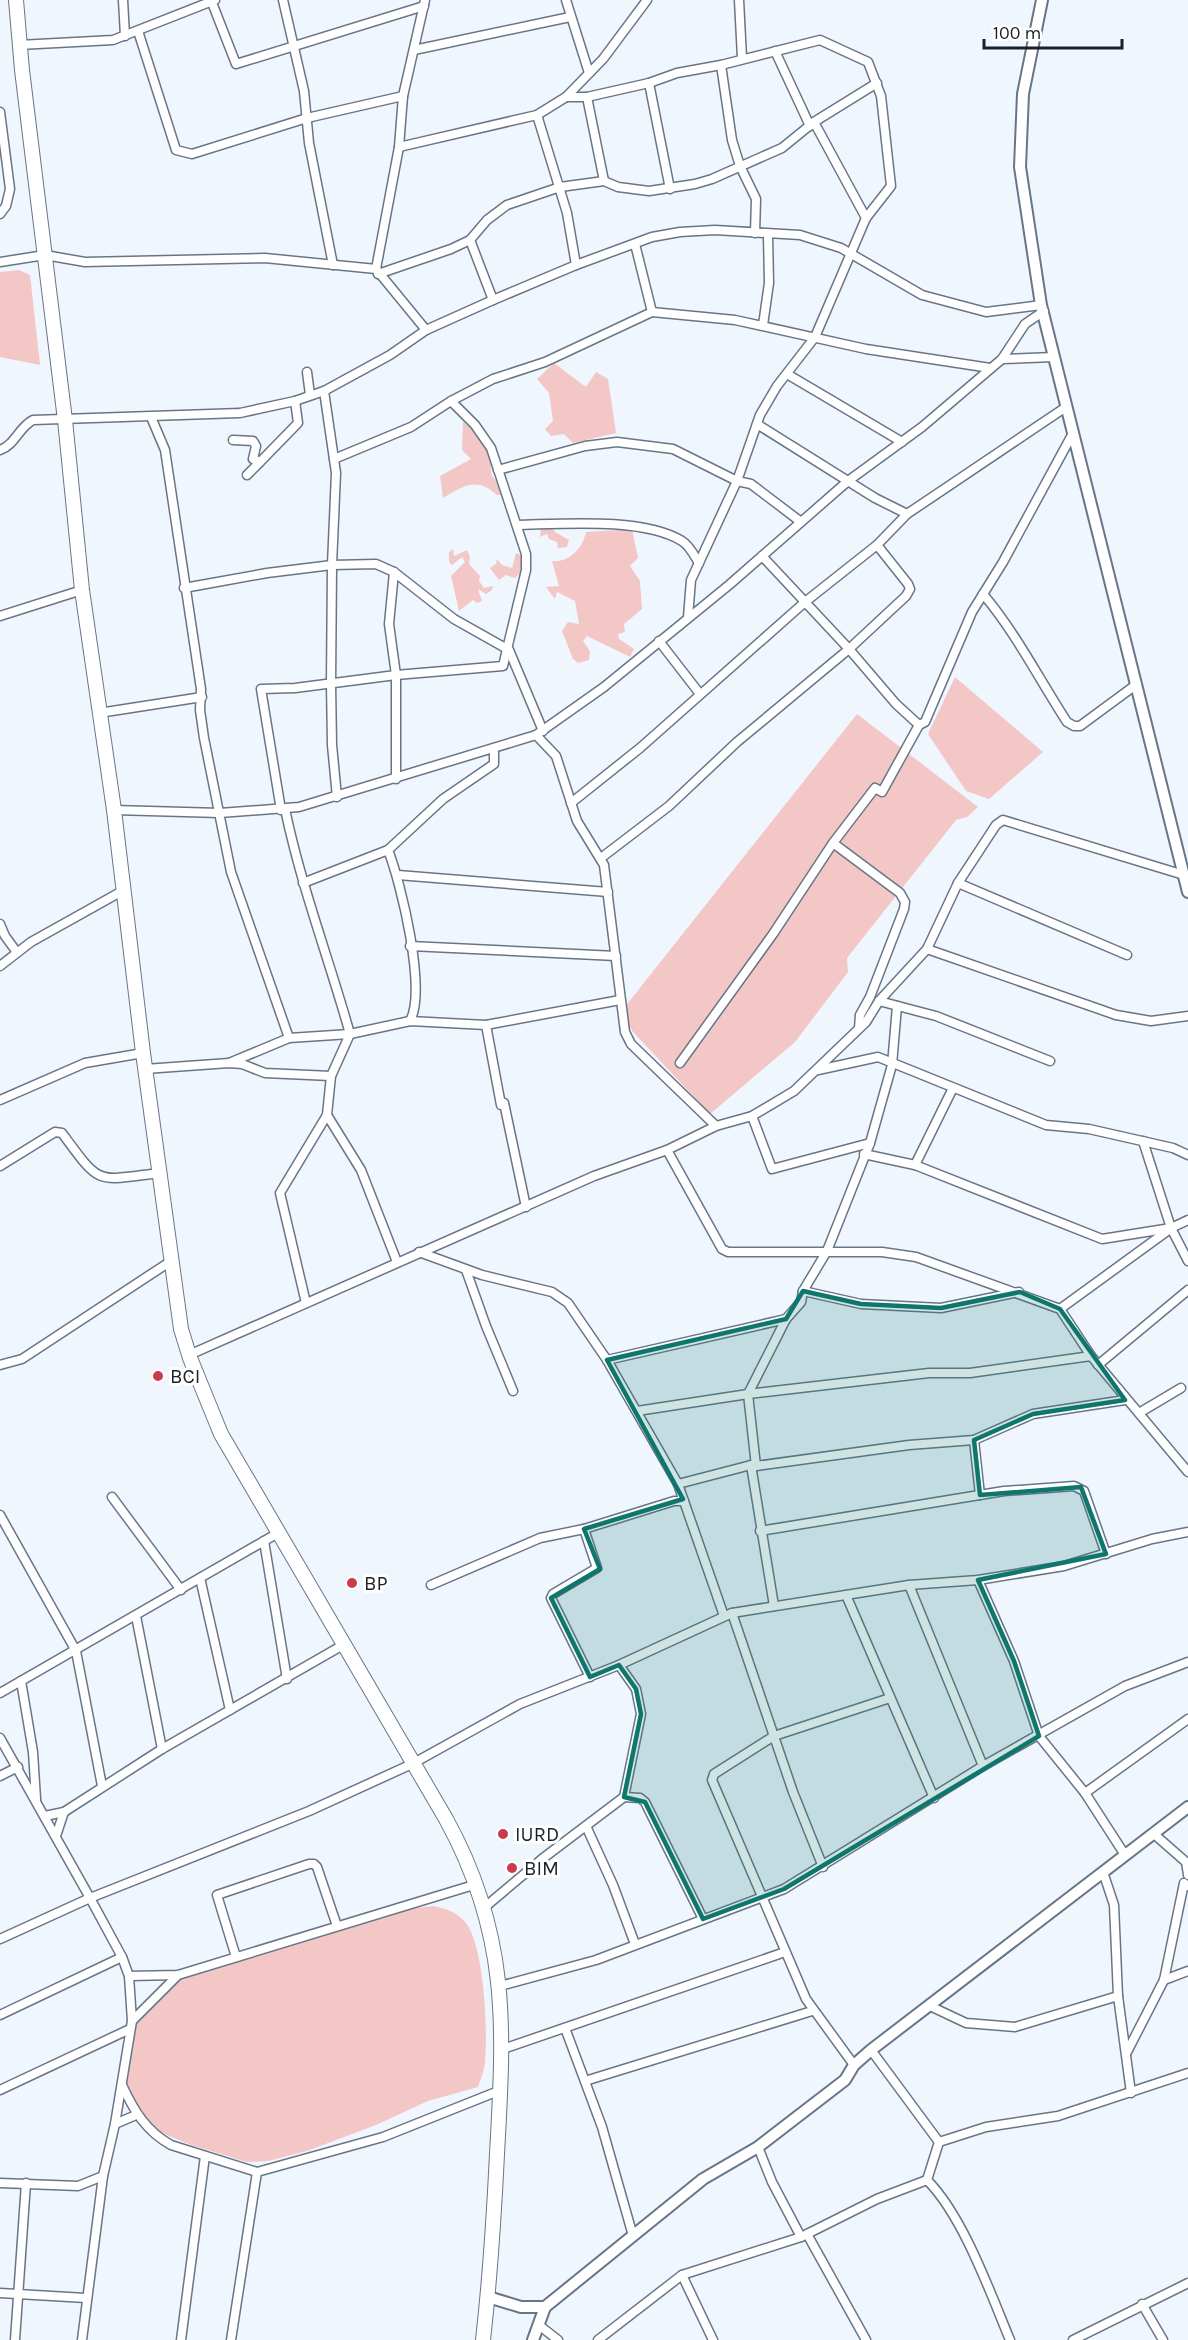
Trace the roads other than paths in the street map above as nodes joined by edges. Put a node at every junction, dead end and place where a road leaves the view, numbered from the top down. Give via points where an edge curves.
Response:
1 (16, 0) edge
2 (123, 0) edge
3 (283, 0) edge
4 (566, 0) edge
5 (647, 0) edge
6 (739, 0) edge
7 (1041, 0) edge
8 (213, 1) edge
9 (425, 3) edge
10 (570, 17) junction
11 (138, 31) junction
12 (125, 36) junction
13 (19, 45) junction
14 (295, 45) junction
15 (414, 50) junction
16 (775, 51) junction
17 (742, 58) junction
18 (721, 65) junction
19 (589, 73) junction
20 (649, 82) junction
21 (877, 83) junction
22 (403, 96) junction
23 (566, 97) junction
24 (587, 98) junction
25 (0, 112) edge
26 (537, 115) junction
27 (307, 118) junction
28 (812, 124) junction
29 (399, 147) junction
30 (740, 166) junction
31 (604, 181) junction
32 (560, 187) junction
33 (670, 189) junction
34 (0, 214) edge
35 (866, 218) junction
36 (755, 233) junction
37 (768, 235) junction
38 (470, 240) junction
39 (635, 244) junction
40 (851, 254) junction
41 (45, 255) junction
42 (1, 260) edge
43 (333, 265) junction
44 (576, 265) junction
45 (377, 272) junction
46 (493, 300) junction
47 (1042, 308) junction
48 (652, 312) junction
49 (763, 325) junction
50 (426, 330) junction
51 (815, 337) junction
52 (1054, 357) junction
53 (1002, 359) junction
54 (990, 368) junction
55 (307, 372) dead end
56 (787, 374) junction
57 (324, 390) junction
58 (310, 395) junction
59 (295, 400) junction
60 (451, 401) junction
61 (1066, 407) junction
62 (151, 417) junction
63 (65, 420) junction
64 (757, 424) junction
65 (1072, 435) junction
66 (233, 440) dead end
67 (902, 442) junction
68 (0, 450) edge
69 (334, 459) junction
70 (260, 462) junction
71 (498, 470) junction
72 (247, 475) dead end
73 (737, 481) junction
74 (848, 481) junction
75 (907, 514) junction
76 (801, 522) junction
77 (517, 525) junction
78 (877, 545) junction
79 (762, 556) junction
80 (699, 562) junction
81 (332, 565) junction
82 (394, 572) junction
83 (184, 588) junction
84 (82, 590) junction
85 (983, 594) junction
86 (805, 602) junction
87 (0, 616) edge
88 (688, 617) junction
89 (659, 641) junction
90 (849, 649) junction
91 (509, 650) junction
92 (396, 675) junction
93 (331, 684) junction
94 (1137, 684) junction
95 (700, 694) junction
96 (202, 697) junction
97 (99, 713) junction
98 (919, 725) junction
99 (539, 733) junction
100 (494, 748) junction
101 (396, 779) junction
102 (337, 797) junction
103 (571, 803) junction
104 (114, 810) junction
105 (283, 810) junction
106 (220, 813) junction
107 (833, 843) junction
108 (388, 850) junction
109 (601, 858) junction
110 (398, 875) junction
111 (1184, 875) junction
112 (303, 883) junction
113 (958, 883) junction
114 (124, 890) junction
115 (608, 892) junction
116 (1188, 892) edge
117 (0, 924) edge
118 (410, 946) junction
119 (927, 949) junction
120 (16, 951) junction
121 (1127, 955) dead end
122 (616, 956) junction
123 (0, 966) edge
124 (620, 1000) junction
125 (879, 1001) junction
126 (897, 1006) junction
127 (1188, 1016) edge
128 (410, 1021) junction
129 (486, 1025) junction
130 (859, 1028) junction
131 (350, 1035) junction
132 (289, 1038) junction
133 (143, 1053) junction
134 (1050, 1061) dead end
135 (229, 1063) junction
136 (680, 1063) dead end
137 (892, 1065) junction
138 (145, 1069) junction
139 (815, 1071) junction
140 (331, 1076) junction
141 (953, 1088) junction
142 (0, 1100) edge
143 (327, 1115) junction
144 (752, 1116) junction
145 (716, 1126) junction
146 (1143, 1141) junction
147 (870, 1143) junction
148 (667, 1150) junction
149 (864, 1154) junction
150 (1188, 1155) edge
151 (915, 1165) junction
152 (0, 1166) edge
153 (159, 1173) junction
154 (526, 1207) junction
155 (1188, 1220) edge
156 (1171, 1228) junction
157 (827, 1251) junction
158 (419, 1252) junction
159 (171, 1261) junction
160 (1188, 1261) edge
161 (398, 1262) junction
162 (466, 1270) junction
163 (1188, 1290) edge
164 (803, 1291) junction
165 (1020, 1292) junction
166 (306, 1302) junction
167 (1060, 1308) junction
168 (786, 1319) junction
169 (189, 1355) junction
170 (1091, 1356) junction
171 (607, 1360) junction
172 (1, 1361) edge
173 (1098, 1365) junction
174 (1181, 1388) dead end
175 (513, 1391) dead end
176 (748, 1394) junction
177 (1125, 1400) junction
178 (637, 1411) junction
179 (1139, 1413) junction
180 (974, 1440) junction
181 (754, 1466) junction
182 (1188, 1472) edge
183 (678, 1484) junction
184 (980, 1495) junction
185 (112, 1497) dead end
186 (684, 1501) junction
187 (0, 1515) edge
188 (584, 1529) junction
189 (760, 1531) junction
190 (1188, 1532) edge
191 (278, 1533) junction
192 (264, 1541) junction
193 (1106, 1554) junction
194 (200, 1578) junction
195 (978, 1580) junction
196 (431, 1585) dead end
197 (909, 1585) junction
198 (181, 1590) junction
199 (846, 1595) junction
200 (774, 1606) junction
201 (728, 1614) junction
202 (136, 1616) junction
203 (343, 1645) junction
204 (76, 1651) junction
205 (1188, 1662) edge
206 (619, 1665) junction
207 (590, 1677) junction
208 (287, 1678) junction
209 (21, 1681) junction
210 (0, 1693) edge
211 (890, 1698) junction
212 (230, 1710) junction
213 (1188, 1719) edge
214 (774, 1736) junction
215 (1039, 1737) junction
216 (0, 1738) edge
217 (162, 1749) junction
218 (412, 1764) junction
219 (982, 1766) junction
220 (18, 1767) junction
221 (0, 1776) edge
222 (102, 1786) junction
223 (1085, 1793) junction
224 (624, 1797) junction
225 (934, 1798) junction
226 (36, 1800) junction
227 (1188, 1807) edge
228 (64, 1812) junction
229 (45, 1816) junction
230 (586, 1826) junction
231 (1154, 1834) junction
232 (56, 1836) junction
233 (1125, 1855) junction
234 (823, 1867) junction
235 (1103, 1872) junction
236 (1186, 1881) edge
237 (477, 1884) junction
238 (1188, 1894) edge
239 (90, 1898) junction
240 (762, 1899) junction
241 (485, 1907) junction
242 (704, 1919) junction
243 (337, 1926) junction
244 (0, 1939) edge
245 (635, 1944) junction
246 (785, 1952) junction
247 (122, 1957) junction
248 (236, 1957) junction
249 (1188, 1971) edge
250 (178, 1975) junction
251 (129, 1976) junction
252 (1164, 1980) junction
253 (500, 1986) junction
254 (1118, 1996) junction
255 (930, 2006) junction
256 (812, 2012) junction
257 (0, 2015) edge
258 (131, 2025) junction
259 (565, 2028) junction
260 (503, 2049) junction
261 (871, 2050) junction
262 (1127, 2053) junction
263 (854, 2065) junction
264 (1188, 2073) edge
265 (585, 2081) junction
266 (122, 2085) junction
267 (0, 2090) edge
268 (501, 2090) junction
269 (1131, 2093) junction
270 (136, 2115) junction
271 (115, 2124) junction
272 (939, 2142) junction
273 (758, 2147) junction
274 (205, 2157) junction
275 (257, 2172) junction
276 (103, 2176) junction
277 (927, 2180) junction
278 (0, 2183) edge
279 (26, 2183) junction
280 (804, 2235) junction
281 (633, 2236) junction
282 (682, 2275) junction
283 (1188, 2283) edge
284 (0, 2293) edge
285 (18, 2294) junction
286 (488, 2297) junction
287 (86, 2298) junction
288 (1142, 2304) junction
289 (545, 2307) junction
290 (540, 2326) junction
291 (15, 2340) edge
292 (82, 2340) edge
293 (181, 2340) edge
294 (231, 2340) edge
295 (483, 2340) edge
296 (533, 2340) edge
297 (558, 2340) edge
298 (598, 2340) edge
299 (713, 2340) edge
300 (866, 2340) edge
301 (1010, 2340) edge
302 (1074, 2340) edge
303 (1163, 2340) edge

1 - 13 highway
2 - 12 street
3 - 14 street
4 - 10 street
5 - 19 street
6 - 17 street
7 - 47 street via 1023,94 1020,167
8 - 11 street
8 - 14 street via 236,64
9 - 14 street
9 - 15 street
10 - 15 street
10 - 19 street
11 - 12 street
11 - 27 street via 176,150 192,154
12 - 13 street via 99,42
13 - 41 highway
14 - 27 street
15 - 22 street
16 - 17 street
16 - 21 street via 820,40 868,62
16 - 28 street
17 - 18 street
18 - 20 street
18 - 30 street via 726,113
19 - 23 street
20 - 24 street
20 - 33 street
21 - 28 street
21 - 35 street via 891,186
22 - 27 street
22 - 29 street
23 - 24 street
23 - 26 street
24 - 31 street
25 - 34 street via 10,189
26 - 29 street
26 - 32 street
27 - 43 street
28 - 30 street via 782,148
28 - 35 street
29 - 45 street
30 - 33 street via 704,182
30 - 36 street via 756,199
31 - 32 street
31 - 33 street via 629,189
32 - 38 street via 507,205
32 - 44 street
35 - 40 street
36 - 37 street
36 - 39 street via 680,232
37 - 40 street via 800,235
37 - 49 street via 769,283
38 - 45 street
38 - 46 street
39 - 44 street
39 - 48 street
40 - 47 street via 922,295 973,309
40 - 51 street
41 - 42 street
41 - 43 street via 85,262 265,258
41 - 63 highway
43 - 45 street
44 - 46 street
45 - 50 street
46 - 50 street
47 - 52 street
47 - 53 street via 1025,324
48 - 49 street
48 - 60 street via 545,362 493,379
49 - 51 street
50 - 57 street via 390,355
51 - 54 street
51 - 56 street
52 - 53 street
52 - 61 street
53 - 54 street
54 - 67 street
55 - 58 street
56 - 64 street
56 - 67 street
57 - 58 street
57 - 69 street
58 - 59 street
59 - 62 street via 240,413
59 - 70 street via 298,423
60 - 69 street via 411,427
60 - 71 street via 485,437
61 - 65 street
61 - 75 street
62 - 63 street
62 - 83 street via 165,450
63 - 68 street via 33,420 9,446
63 - 84 highway
64 - 73 street
64 - 74 street
65 - 85 street
65 - 94 street
66 - 70 street via 254,441 253,459
67 - 74 street
69 - 81 street
70 - 72 street
71 - 73 street via 585,446 617,442 673,449
71 - 77 street
73 - 76 street via 751,484
73 - 80 street
74 - 75 street
74 - 76 street
75 - 78 street
76 - 79 street
77 - 80 street via 647,528 680,540
77 - 91 street via 526,554 526,570
78 - 86 street
78 - 90 street via 910,589
79 - 86 street
79 - 88 street
80 - 88 street via 689,592
81 - 82 street via 376,564
81 - 83 street
81 - 93 street
82 - 91 street via 454,619
82 - 92 street via 389,624
83 - 96 street
84 - 87 street
84 - 97 highway
85 - 94 street via 1007,623 1067,722 1080,726
85 - 98 street via 925,722
86 - 90 street
86 - 95 street
88 - 89 street
89 - 95 street
89 - 99 street via 604,687
90 - 98 street
90 - 109 street via 736,742 660,814
91 - 92 street via 503,666
91 - 99 street
92 - 93 street
92 - 101 street
93 - 102 street
93 - 105 street via 261,689
94 - 111 street
95 - 103 street
96 - 97 street
96 - 106 street via 204,738
97 - 104 highway
98 - 107 street via 882,792 875,788
99 - 100 street
99 - 103 street via 561,766
100 - 101 street
100 - 108 street via 494,764 443,799
101 - 102 street
102 - 105 street
103 - 109 street via 577,821
104 - 106 street
104 - 114 highway
105 - 106 street
105 - 112 street
106 - 132 street via 233,881
107 - 130 street via 900,893 905,902 860,1016
107 - 136 street
108 - 110 street
108 - 112 street
109 - 115 street
110 - 115 street
110 - 118 street
111 - 113 street via 1003,820
111 - 116 street
112 - 131 street
113 - 119 street
113 - 121 street
114 - 120 street
114 - 133 highway
115 - 122 street
117 - 120 street
118 - 122 street
118 - 128 street via 417,1001
119 - 125 street
119 - 127 street via 1116,1015 1151,1021
120 - 123 street
122 - 124 street
124 - 129 street
124 - 145 street via 631,1044
125 - 126 street
125 - 130 street
126 - 134 street via 936,1016
126 - 137 street
128 - 129 street
128 - 131 street
129 - 154 street
130 - 139 street
131 - 132 street
131 - 140 street
132 - 135 street
133 - 138 highway
133 - 142 street via 85,1063
135 - 138 street
135 - 140 street via 265,1073
137 - 139 street via 869,1057
137 - 141 street
137 - 147 street
138 - 153 highway
139 - 144 street via 794,1091
140 - 143 street
141 - 146 street via 1046,1125 1089,1129
141 - 151 street
143 - 161 street via 361,1170
143 - 166 street via 280,1193
144 - 145 street
144 - 147 street via 772,1169
145 - 148 street
146 - 150 street
146 - 156 street
147 - 149 street
148 - 154 street via 594,1176
148 - 157 street via 722,1249
149 - 151 street
149 - 157 street
151 - 156 street via 1102,1239
152 - 153 street via 54,1132 62,1133 99,1177
153 - 159 highway
154 - 158 street
155 - 156 street
156 - 160 street
156 - 167 street
157 - 164 street
157 - 165 street via 916,1257
158 - 161 street
158 - 162 street
159 - 169 highway
159 - 172 street via 22,1359
161 - 166 street
162 - 171 street via 561,1296
162 - 175 street
163 - 173 street
164 - 165 street via 861,1304 941,1308
164 - 168 street via 798,1307
165 - 167 street
166 - 169 street
167 - 170 street
168 - 171 street
168 - 176 street
169 - 191 highway via 221,1434
170 - 173 street
170 - 176 street via 970,1373 929,1373
171 - 178 street
173 - 177 street
174 - 179 street
176 - 178 street
176 - 181 street
177 - 179 street
177 - 180 street via 1033,1414
178 - 183 street
179 - 182 street
180 - 181 street
180 - 184 street
181 - 183 street
181 - 189 street
183 - 186 street
184 - 189 street
184 - 193 street via 1081,1487
185 - 198 street
186 - 188 street
186 - 201 street
187 - 204 street
188 - 196 street via 535,1540
188 - 207 street via 597,1568 553,1593 551,1598
189 - 200 street
190 - 193 street
191 - 192 street
191 - 203 highway
192 - 194 street
192 - 208 street
193 - 195 street via 1064,1566
194 - 198 street
194 - 212 street
195 - 197 street
195 - 215 street via 1014,1661
197 - 199 street
197 - 219 street
198 - 202 street
199 - 200 street
199 - 211 street
200 - 201 street
201 - 206 street
201 - 214 street
202 - 204 street
202 - 217 street
203 - 208 street
203 - 218 highway
204 - 209 street
204 - 222 street
205 - 215 street via 1125,1686
206 - 207 street
206 - 224 street via 636,1689 641,1714
207 - 218 street via 505,1711
208 - 212 street
209 - 210 street
209 - 226 street via 33,1752
211 - 214 street
211 - 225 street
212 - 217 street
213 - 223 street
214 - 234 street
214 - 240 street via 714,1774 712,1780
215 - 219 street
215 - 223 street
216 - 220 street
217 - 222 street
218 - 237 highway via 456,1838
218 - 239 street via 309,1811
219 - 225 street
220 - 221 street
220 - 226 street
222 - 228 street
223 - 233 street
224 - 230 street
224 - 242 street via 645,1802
225 - 234 street
226 - 229 street
227 - 231 street
228 - 229 street
228 - 232 street
229 - 232 street
230 - 241 street
230 - 245 street
231 - 233 street
231 - 236 street via 1186,1862
232 - 239 street
233 - 235 street
234 - 240 street
235 - 254 street via 1114,1905
235 - 255 street
236 - 238 street
236 - 252 street
237 - 241 highway
237 - 243 street
239 - 244 street
239 - 247 street
240 - 242 street
240 - 246 street
241 - 253 highway
242 - 245 street
243 - 248 street
243 - 248 street via 317,1868 309,1864 218,1895
245 - 253 street via 596,1960
246 - 256 street
246 - 259 street
247 - 251 street
247 - 257 street
248 - 250 street
249 - 252 street
250 - 251 street
250 - 258 street
251 - 258 street
252 - 262 street
253 - 260 highway
254 - 255 street via 1015,2027 966,2022
254 - 262 street
255 - 261 street
256 - 263 street
256 - 265 street
258 - 266 street
258 - 267 street
259 - 260 street
259 - 265 street
260 - 268 highway
261 - 263 street
261 - 272 street
262 - 269 street
263 - 273 street via 845,2080
264 - 269 street
265 - 281 street via 620,2183
266 - 270 street
266 - 271 street
268 - 275 street via 383,2137
268 - 286 highway
269 - 272 street via 1058,2116 986,2127
270 - 271 street
270 - 274 street via 160,2139
271 - 276 street
272 - 277 street
273 - 280 street via 772,2182
273 - 281 street via 703,2179
274 - 275 street
274 - 293 street
275 - 294 street
276 - 279 street via 78,2186
276 - 287 street
277 - 280 street via 877,2199
277 - 301 street via 955,2220
278 - 279 street
279 - 285 street
280 - 282 street
280 - 300 street
281 - 289 street
282 - 298 street
282 - 299 street
283 - 288 street
284 - 285 street
285 - 287 street
285 - 291 street
286 - 289 street via 520,2307
286 - 295 highway
287 - 292 street
288 - 302 street
288 - 303 street
289 - 290 street
290 - 296 street
290 - 297 street

